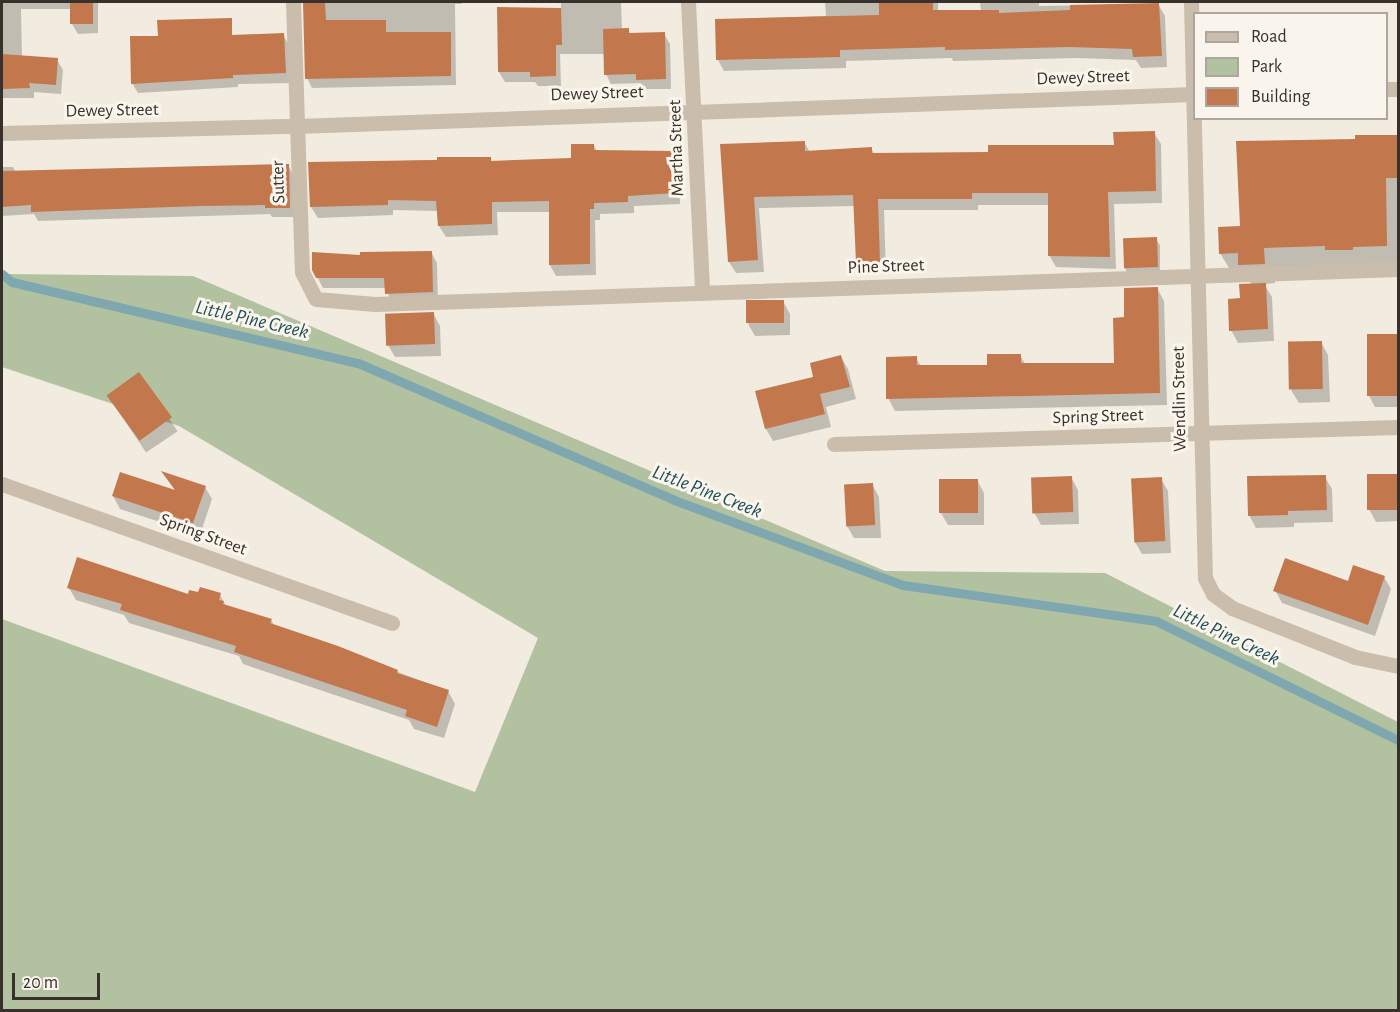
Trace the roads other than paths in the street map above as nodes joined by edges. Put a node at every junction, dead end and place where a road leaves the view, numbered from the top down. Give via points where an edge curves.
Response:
1 (293, 2) edge
2 (688, 2) edge
3 (1191, 2) edge
4 (1193, 63) edge
5 (1193, 94) edge
6 (695, 110) junction
7 (1195, 120) edge
8 (297, 126) junction
9 (2, 133) edge
10 (1398, 268) edge
11 (1198, 276) junction
12 (702, 292) junction
13 (375, 304) joint
14 (1398, 427) edge
15 (1200, 434) junction
16 (834, 444) dead end
17 (2, 484) edge
18 (392, 623) dead end
19 (1398, 666) edge

1 - 8 street, Sutter
2 - 6 street, Martha Street
3 - 4 street, Wendlin Street
5 - 6 street, Dewey Street
6 - 8 street, Dewey Street
6 - 12 street, Martha Street
7 - 11 street, Wendlin Street
8 - 9 street, Dewey Street
8 - 13 street, Sutter via 302,272 316,299
10 - 11 street, Pine Street
11 - 12 street, Pine Street
11 - 15 street, Wendlin Street
12 - 13 street, Pine Street
14 - 15 street, Spring Street
15 - 16 street, Spring Street
15 - 19 street, Wendlin Street via 1205,578 1213,594 1232,608 1355,657
17 - 18 street, Spring Street

